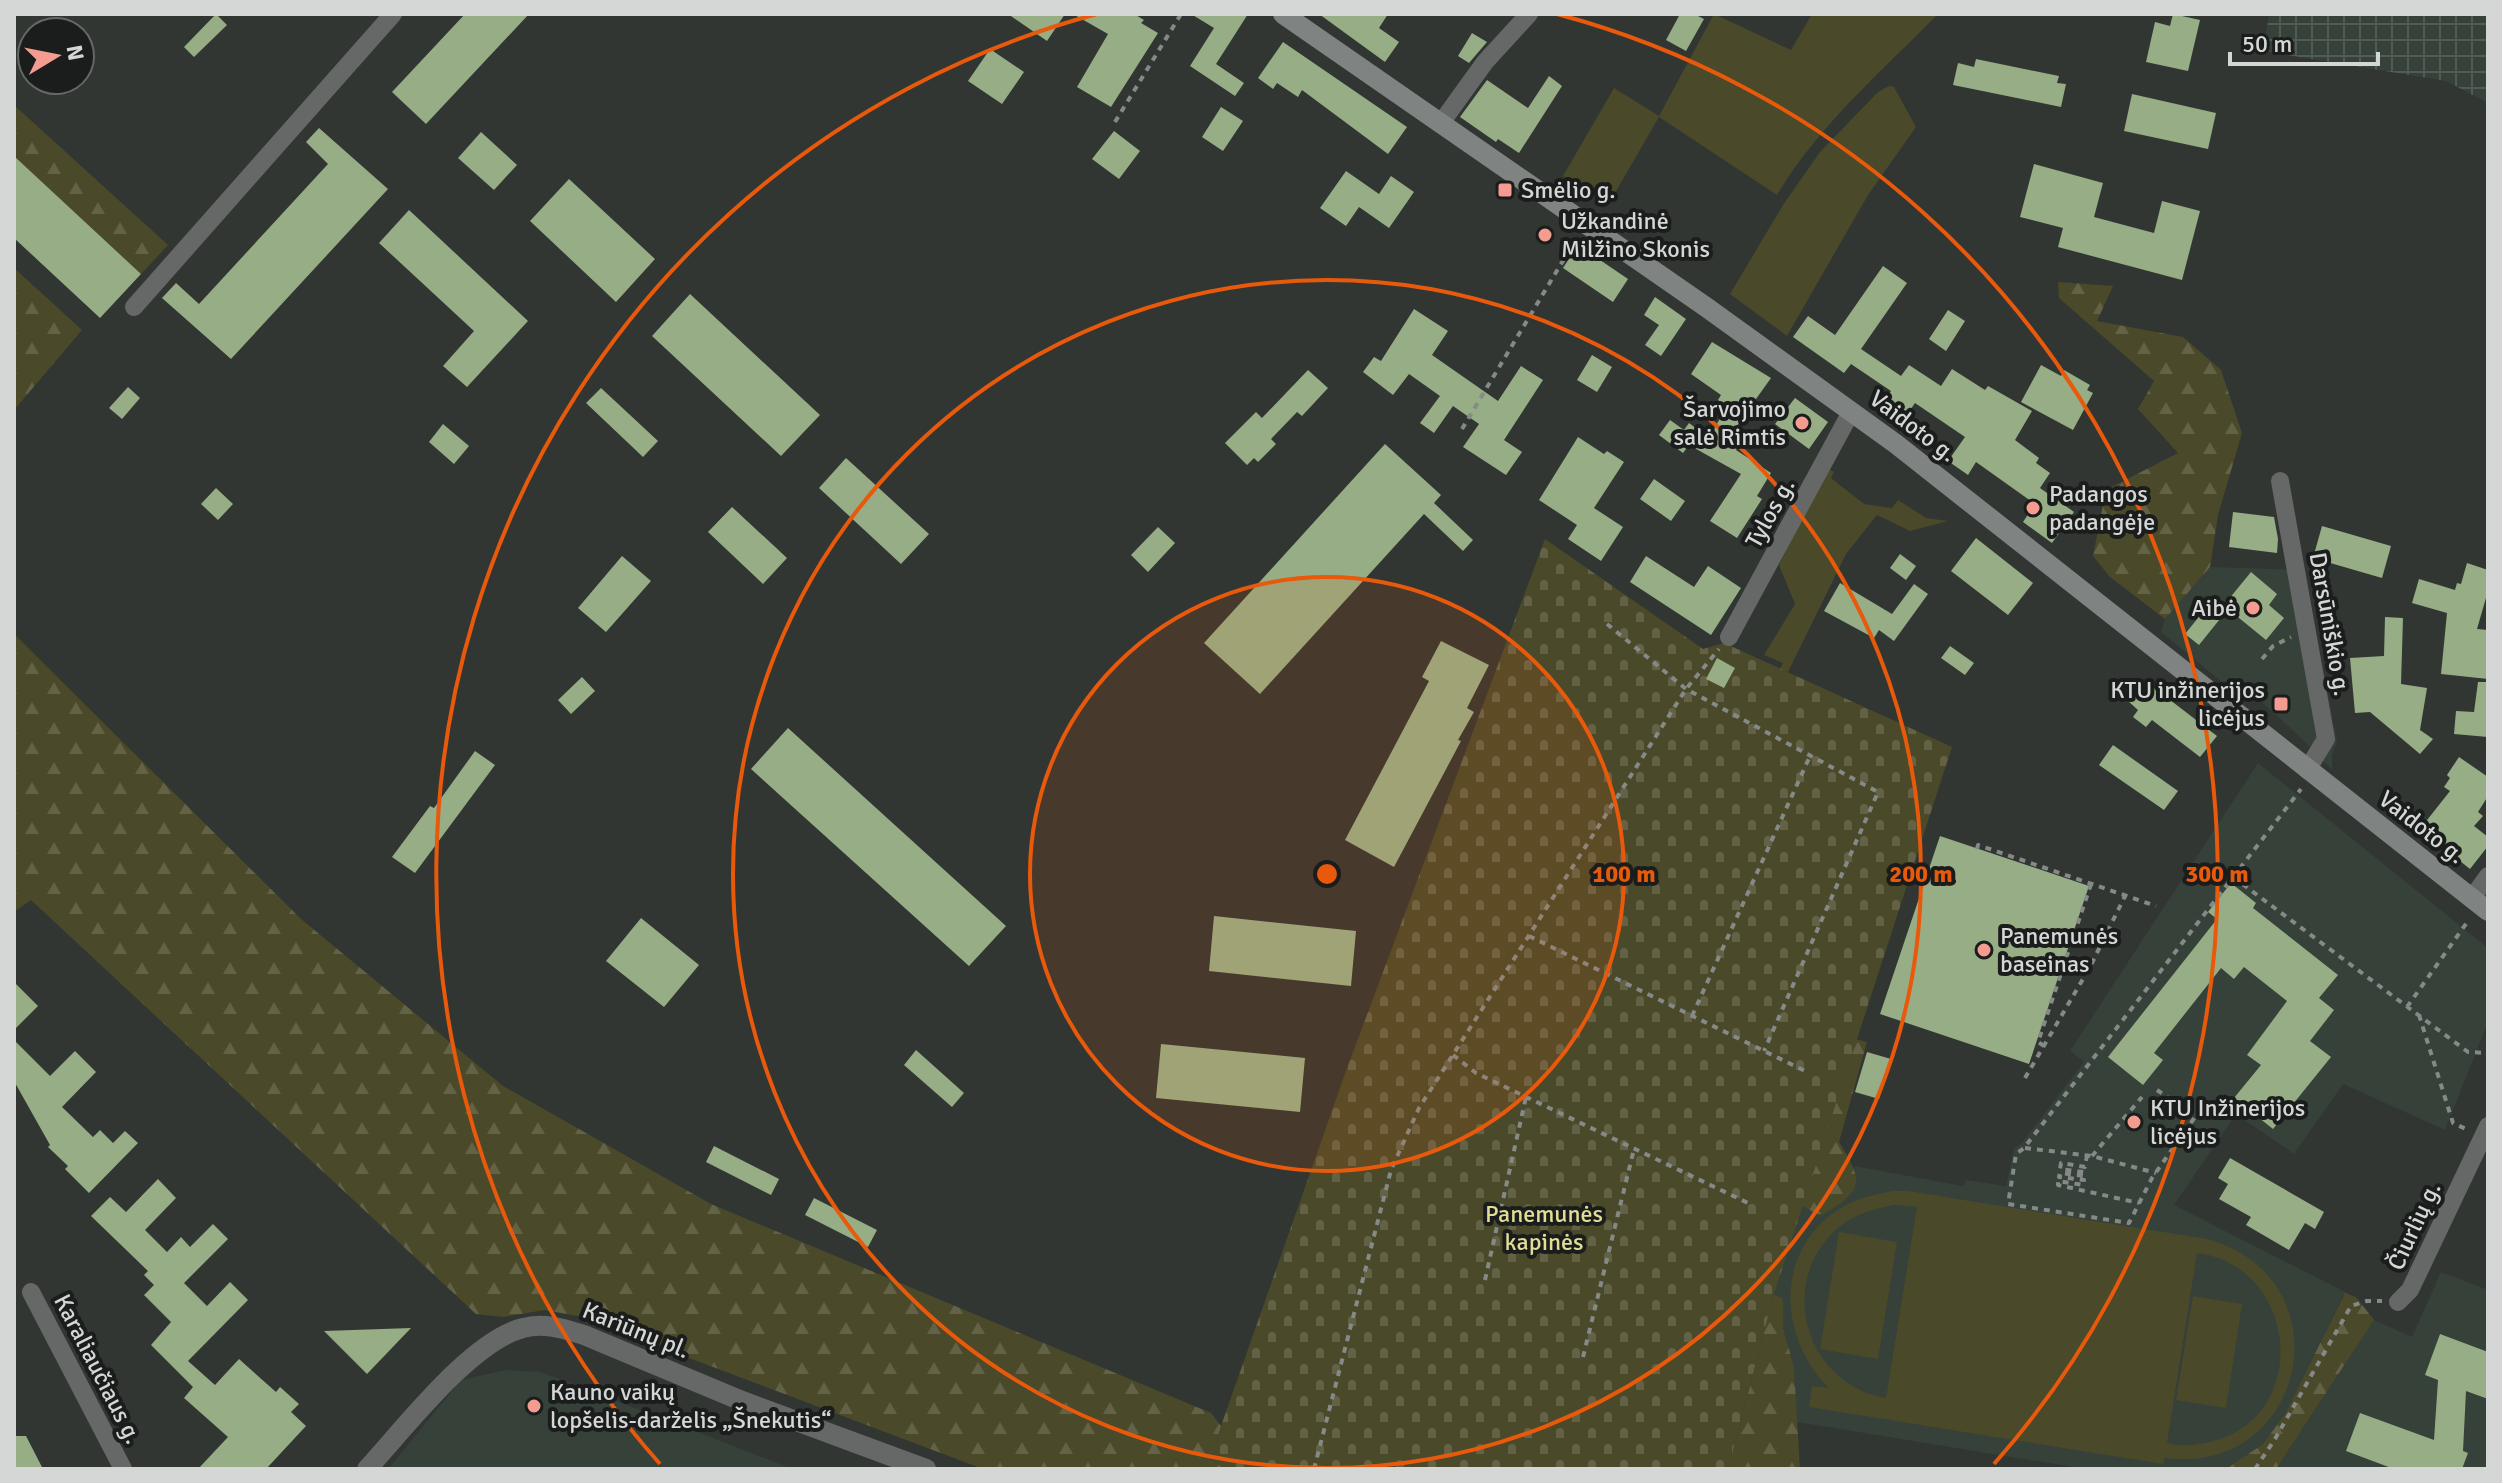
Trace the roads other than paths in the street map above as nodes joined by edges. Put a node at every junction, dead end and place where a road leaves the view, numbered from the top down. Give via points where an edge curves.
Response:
1 (393, 14) edge
2 (1283, 14) edge
3 (1529, 14) edge
4 (1441, 123) junction
5 (134, 307) dead end
6 (1851, 412) junction
7 (2280, 481) dead end
8 (1729, 637) road end
9 (2309, 772) junction
10 (2488, 876) edge
11 (2480, 905) edge
12 (2485, 1132) edge
13 (31, 1292) dead end
14 (2398, 1302) road end
15 (123, 1469) edge
16 (367, 1469) edge
17 (926, 1469) edge

1 - 5 street
2 - 4 main road, Vaidoto g.
3 - 4 street via 1485,62
4 - 6 main road, Vaidoto g.
6 - 8 street, Tylos g.
6 - 9 main road, Vaidoto g.
7 - 9 street, Darsūniškio g. via 2326,739
9 - 11 main road, Vaidoto g.
10 - 11 street
12 - 14 street, Čiurlių g. via 2410,1290
13 - 15 street, Karaliaučiaus g.
16 - 17 street, Kariūnų pl. via 469,1358 491,1341 541,1326 584,1335

